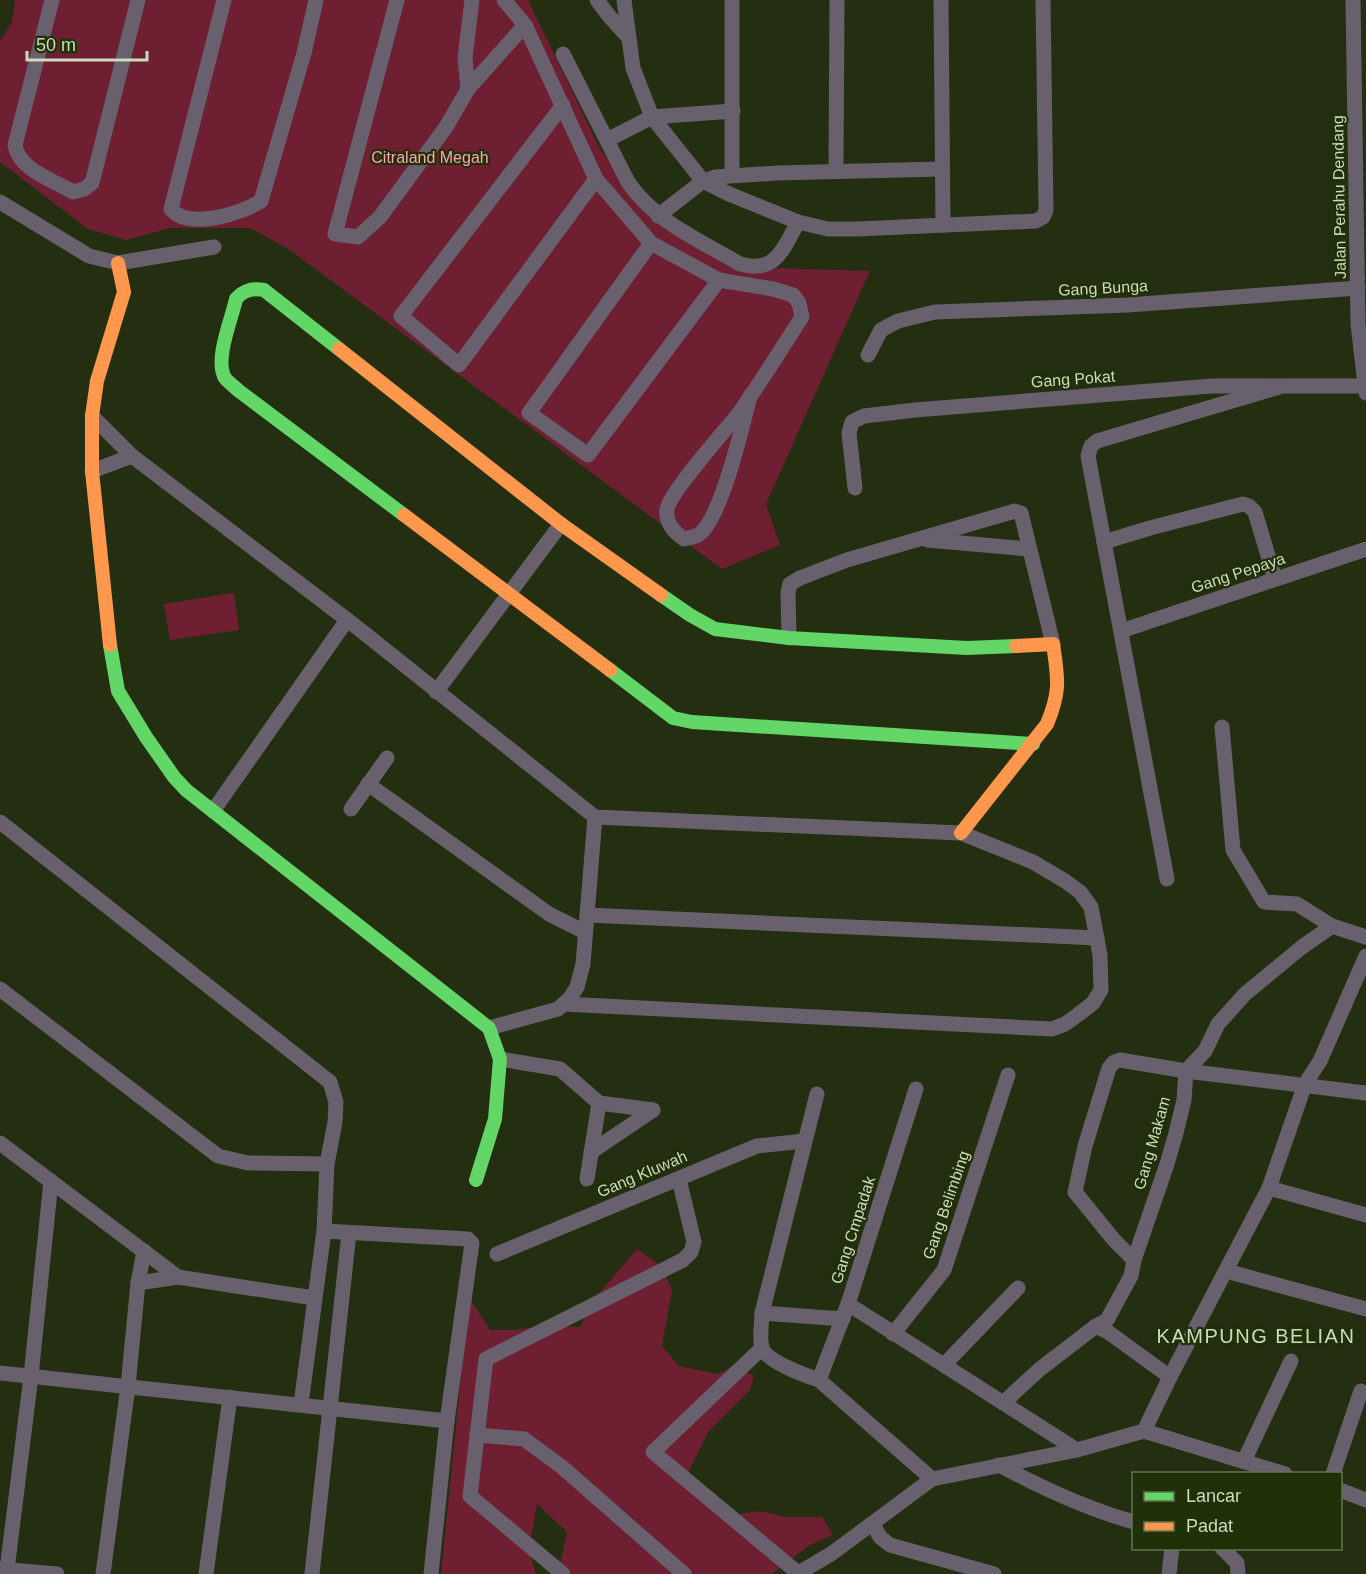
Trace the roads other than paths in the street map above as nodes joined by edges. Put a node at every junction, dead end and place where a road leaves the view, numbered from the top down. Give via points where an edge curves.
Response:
1 (52, 0) edge
2 (138, 0) edge
3 (224, 0) edge
4 (316, 0) edge
5 (397, 0) edge
6 (472, 0) edge
7 (504, 0) edge
8 (597, 0) edge
9 (624, 0) edge
10 (732, 0) edge
11 (837, 0) edge
12 (941, 0) edge
13 (1043, 0) edge
14 (1353, 0) edge
15 (525, 25) junction
16 (628, 37) junction
17 (563, 54) dead end
18 (468, 89) junction
19 (562, 105) junction
20 (733, 111) junction
21 (652, 117) junction
22 (607, 140) junction
23 (1361, 164) edge
24 (942, 169) junction
25 (836, 171) junction
26 (732, 175) junction
27 (596, 179) junction
28 (703, 180) junction
29 (2, 207) edge
30 (658, 216) junction
31 (798, 222) junction
32 (943, 225) junction
33 (651, 243) junction
34 (214, 247) dead end
35 (118, 262) junction
36 (719, 280) junction
37 (1358, 288) junction
38 (868, 355) dead end
39 (1212, 386) junction
40 (1280, 387) junction
41 (1366, 390) edge
42 (750, 396) junction
43 (1214, 406) junction
44 (92, 416) junction
45 (132, 456) junction
46 (92, 471) junction
47 (855, 488) dead end
48 (561, 524) junction
49 (918, 539) junction
50 (1104, 542) junction
51 (1029, 549) junction
52 (1366, 549) edge
53 (1275, 579) junction
54 (508, 595) junction
55 (347, 620) junction
56 (1120, 631) junction
57 (789, 638) junction
58 (1053, 644) junction
59 (436, 692) junction
60 (1222, 727) dead end
61 (1033, 744) junction
62 (387, 758) dead end
63 (368, 784) junction
64 (351, 809) dead end
65 (213, 811) junction
66 (595, 817) junction
67 (0, 822) edge
68 (961, 833) junction
69 (1167, 879) dead end
70 (587, 915) junction
71 (1332, 926) junction
72 (585, 932) junction
73 (1366, 937) edge
74 (1097, 938) junction
75 (1366, 956) edge
76 (1361, 980) edge
77 (0, 989) edge
78 (564, 1004) junction
79 (489, 1028) junction
80 (500, 1059) junction
81 (1186, 1071) junction
82 (1008, 1075) dead end
83 (1305, 1084) junction
84 (916, 1089) dead end
85 (1366, 1093) edge
86 (817, 1094) dead end
87 (599, 1103) junction
88 (804, 1141) junction
89 (0, 1143) edge
90 (591, 1152) junction
91 (327, 1164) junction
92 (587, 1179) dead end
93 (679, 1179) junction
94 (476, 1180) dead end
95 (51, 1181) junction
96 (1269, 1188) junction
97 (1366, 1215) edge
98 (324, 1231) junction
99 (349, 1233) junction
100 (144, 1251) junction
101 (497, 1254) dead end
102 (1134, 1260) junction
103 (1226, 1271) junction
104 (178, 1277) junction
105 (138, 1283) junction
106 (1018, 1288) dead end
107 (314, 1298) junction
108 (1366, 1309) edge
109 (845, 1311) junction
110 (762, 1313) junction
111 (1096, 1326) junction
112 (893, 1334) junction
113 (762, 1348) junction
114 (1291, 1361) dead end
115 (944, 1365) junction
116 (0, 1373) edge
117 (31, 1376) junction
118 (1170, 1377) junction
119 (819, 1380) junction
120 (128, 1386) junction
121 (1361, 1391) dead end
122 (230, 1397) junction
123 (1003, 1402) junction
124 (301, 1404) junction
125 (329, 1408) junction
126 (447, 1421) junction
127 (1144, 1431) junction
128 (477, 1435) junction
129 (1077, 1450) junction
130 (1244, 1461) junction
131 (999, 1465) junction
132 (1282, 1472) edge
133 (1333, 1472) edge
134 (932, 1479) junction
135 (1342, 1490) edge
136 (1366, 1500) edge
137 (1132, 1521) edge
138 (873, 1524) junction
139 (1172, 1550) edge
140 (1224, 1550) edge
141 (4, 1569) edge
142 (57, 1574) edge
143 (103, 1574) edge
144 (206, 1574) edge
145 (312, 1574) edge
146 (431, 1574) edge
147 (563, 1574) edge
148 (684, 1574) edge
149 (797, 1574) edge
150 (994, 1574) edge
151 (1169, 1574) edge
152 (1238, 1574) edge

1 - 2 street via 15,145 23,164 73,192 92,183
3 - 4 street via 171,209 184,219 217,217 249,209 261,201
5 - 18 street via 334,234 358,237 381,217 446,128
6 - 18 street via 465,58
7 - 15 street
8 - 16 street
9 - 16 street
10 - 20 street
11 - 25 street
12 - 24 street
13 - 32 street via 1046,214 1035,221
14 - 23 street, Jalan Perahu Dendang
15 - 18 street
15 - 19 street
16 - 21 street via 633,68
17 - 22 street
19 - 27 street
19 - 27 street via 401,316 459,365
20 - 21 street
20 - 26 street
21 - 22 street
21 - 28 street
22 - 30 street via 635,192
23 - 37 street, Jalan Perahu Dendang
24 - 25 street
24 - 32 street
25 - 26 street
26 - 28 street
27 - 33 street
28 - 30 street
28 - 31 street
29 - 35 street via 89,256
30 - 31 street via 740,264 754,268 763,267 782,251
31 - 32 street via 838,229
33 - 36 street
33 - 36 street via 529,412 588,455
34 - 35 street
35 - 44 street via 124,292 97,381
36 - 42 street via 773,289 793,295 799,303 802,317
37 - 38 street, Gang Bunga via 1128,305 935,312 898,321 881,330
37 - 41 street, Jalan Perahu Dendang
39 - 40 street, Gang Pokat
39 - 43 street
39 - 47 street, Gang Pokat via 864,416 852,422 849,433
40 - 41 street, Gang Pokat
40 - 43 street
42 - 42 street via 740,441 713,515 699,535 684,539 668,523 667,508
43 - 50 street via 1091,446 1089,456
44 - 45 street
44 - 46 street
45 - 46 street
45 - 55 street
46 - 65 street via 118,691 174,777
48 - 54 street
48 - 54 street via 264,290 248,289 239,294 226,338 224,376
48 - 57 street via 690,615 715,628
49 - 51 street
49 - 51 street via 1015,511 1021,513
49 - 57 street via 847,560 790,584
50 - 53 street via 1243,504 1255,512
50 - 56 street
51 - 58 street
52 - 53 street, Gang Pepaya
53 - 56 street, Gang Pepaya
54 - 59 street
54 - 61 street via 673,718
55 - 59 street
55 - 65 street
56 - 69 street
57 - 58 street via 967,648
58 - 61 street via 1059,684 1047,724
59 - 66 street
60 - 71 street via 1233,850 1264,902 1297,904
61 - 68 street
62 - 63 street
63 - 64 street
63 - 72 street via 549,914
65 - 79 street
66 - 68 street
66 - 70 street
67 - 91 street via 330,1082 336,1102
68 - 74 street via 1033,862 1080,892 1091,907
70 - 72 street
70 - 74 street
71 - 73 street
71 - 81 street via 1245,994 1218,1024 1206,1052
72 - 78 street via 577,987
74 - 78 street via 1101,990 1093,1003 1052,1029
75 - 76 street
76 - 83 street
77 - 91 street via 218,1156 249,1163
78 - 79 street
79 - 80 street
80 - 87 street via 560,1069
80 - 94 street via 495,1119
81 - 83 street
81 - 102 street, Gang Makam via 1185,1100 1176,1133
81 - 102 street via 1114,1062 1085,1146 1075,1192
82 - 112 street, Gang Belimbing via 944,1270
83 - 85 street
83 - 96 street
84 - 109 street, Gang Cmpadak
86 - 88 street
87 - 90 street
87 - 90 street via 652,1110
88 - 93 street, Gang Kluwah via 757,1146
88 - 110 street
89 - 95 street
90 - 92 street
91 - 98 street
93 - 101 street, Gang Kluwah
93 - 128 street via 693,1232 691,1252 683,1260 486,1359
95 - 100 street
95 - 117 street
96 - 97 street
96 - 103 street
98 - 99 street
98 - 107 street
99 - 125 street
99 - 126 street via 471,1241
100 - 104 street
100 - 105 street
102 - 111 street, Gang Makam via 1131,1276 1107,1320
103 - 108 street
103 - 118 street
104 - 105 street
104 - 107 street
105 - 120 street
106 - 115 street
107 - 124 street
109 - 110 street
109 - 112 street
109 - 119 street, Gang Cmpadak
110 - 113 street
111 - 118 street
111 - 123 street, Gang Makam
112 - 115 street
113 - 119 street via 800,1374
113 - 149 street via 653,1452
114 - 130 street
115 - 123 street
116 - 117 street
117 - 120 street
117 - 141 street
118 - 127 street
119 - 134 street
120 - 122 street
120 - 143 street
121 - 133 street
122 - 124 street
122 - 144 street
123 - 129 street
124 - 125 street
125 - 126 street
125 - 145 street
126 - 146 street
127 - 129 street
127 - 130 street
128 - 147 street via 470,1496
128 - 148 street via 524,1439 562,1467
129 - 131 street
130 - 132 street
131 - 134 street
131 - 137 street via 1042,1488
134 - 138 street
135 - 136 street
138 - 149 street
138 - 150 street via 890,1545
139 - 151 street
140 - 152 street via 1237,1563
141 - 142 street

